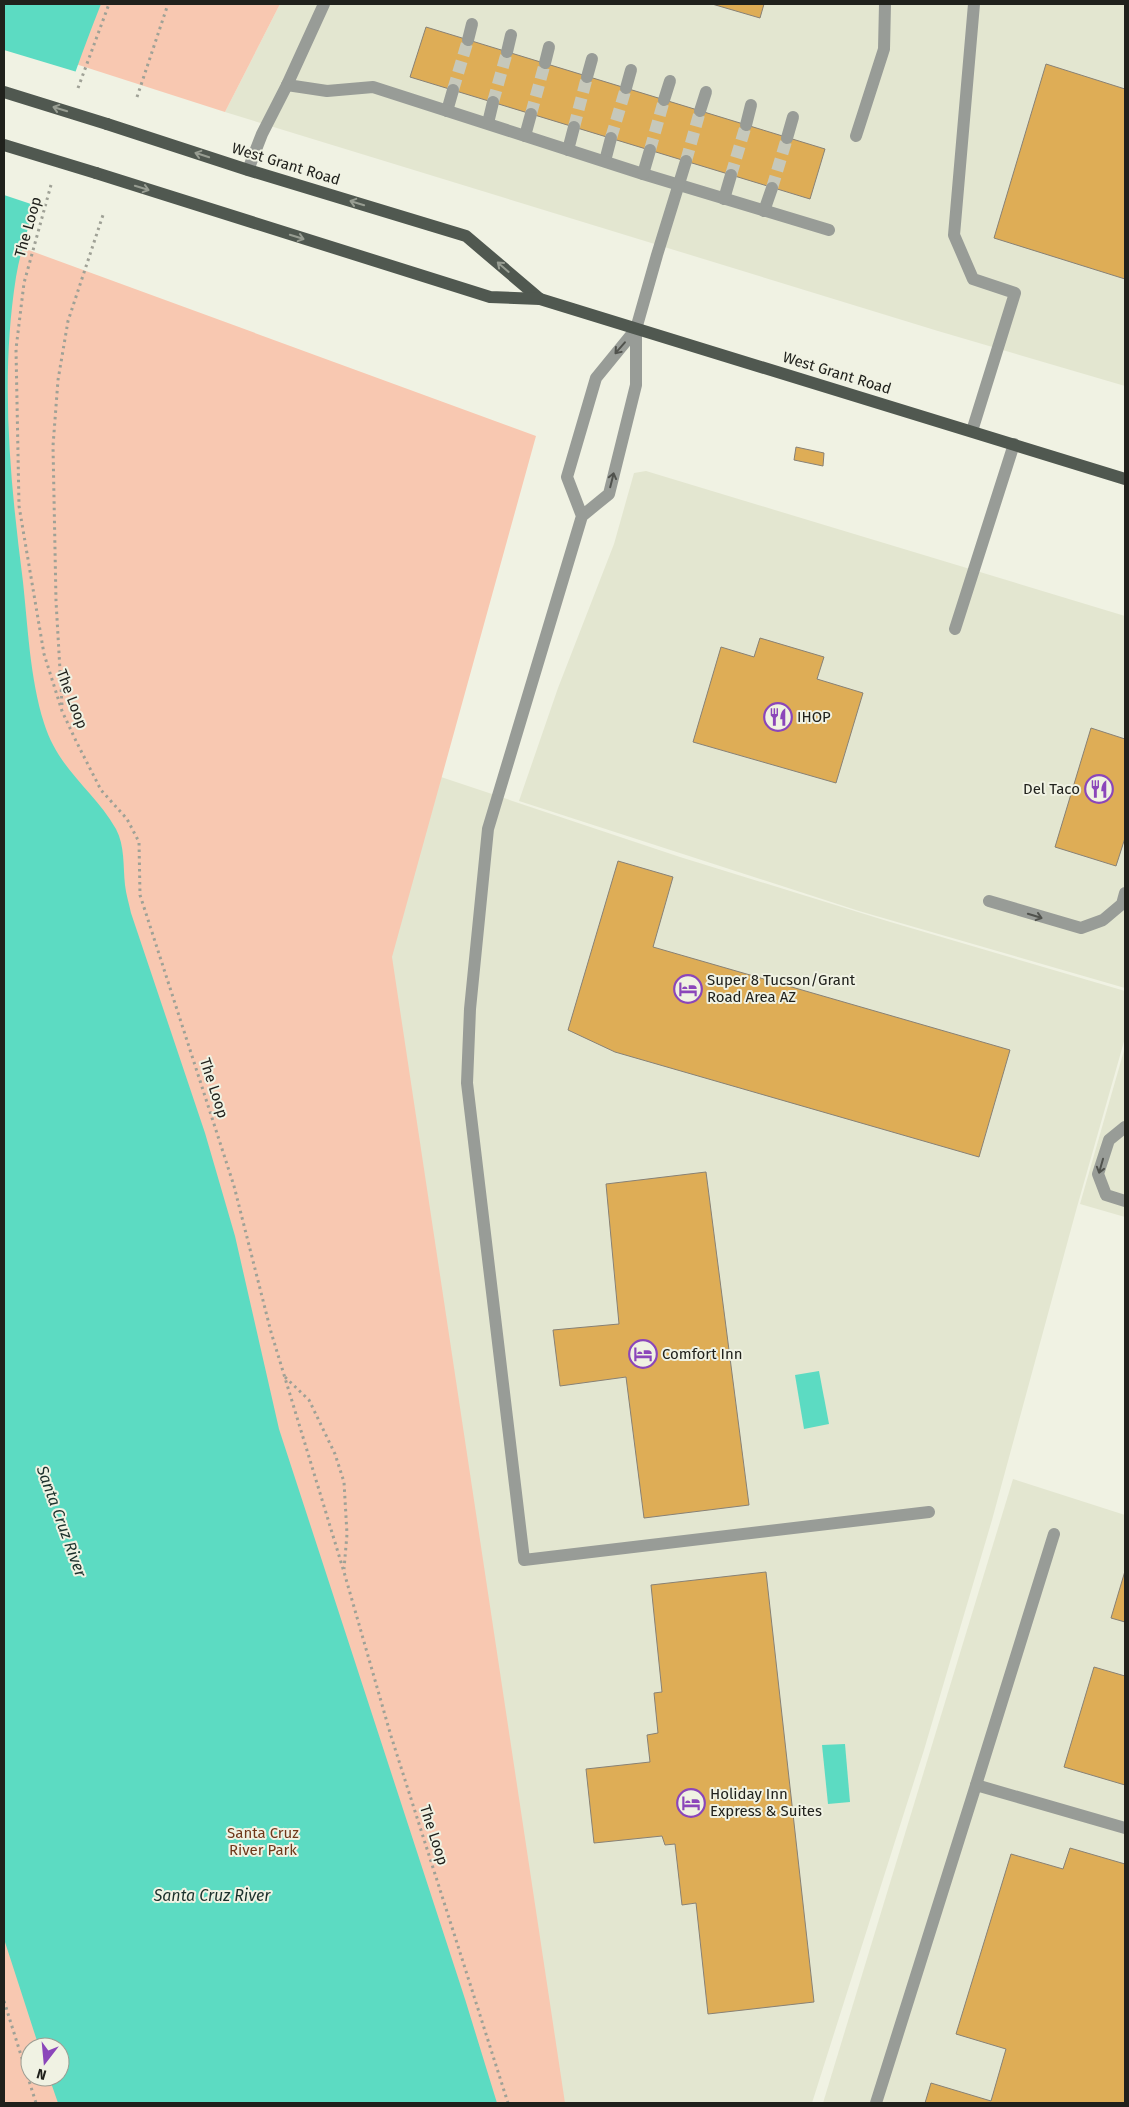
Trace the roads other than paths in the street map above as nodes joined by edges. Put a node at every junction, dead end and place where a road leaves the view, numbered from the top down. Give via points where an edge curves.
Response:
1 (324, 4) edge
2 (885, 4) edge
3 (974, 4) edge
4 (472, 24) dead end
5 (511, 35) dead end
6 (468, 40) tunnel mouth
7 (549, 46) dead end
8 (507, 52) tunnel mouth
9 (592, 59) dead end
10 (545, 63) tunnel mouth
11 (631, 70) dead end
12 (587, 77) tunnel mouth
13 (670, 81) dead end
14 (286, 85) junction
15 (626, 88) tunnel mouth
16 (453, 90) tunnel mouth
17 (4, 92) edge
18 (706, 92) dead end
19 (664, 100) tunnel mouth
20 (493, 102) tunnel mouth
21 (751, 105) dead end
22 (447, 110) junction
23 (700, 111) tunnel mouth
24 (531, 114) tunnel mouth
25 (793, 117) dead end
26 (488, 124) junction
27 (746, 125) tunnel mouth
28 (574, 127) tunnel mouth
29 (525, 136) junction
30 (856, 136) dead end
31 (611, 138) tunnel mouth
32 (787, 138) tunnel mouth
33 (4, 145) edge
34 (568, 150) junction
35 (650, 150) tunnel mouth
36 (605, 161) junction
37 (686, 161) tunnel mouth
38 (248, 170) junction
39 (643, 174) junction
40 (731, 175) tunnel mouth
41 (677, 185) junction
42 (772, 188) tunnel mouth
43 (724, 199) junction
44 (764, 211) junction
45 (829, 230) dead end
46 (540, 299) junction
47 (636, 329) junction
48 (972, 431) junction
49 (1014, 444) junction
50 (1125, 479) edge
51 (582, 516) junction
52 (955, 629) dead end
53 (1125, 893) edge
54 (989, 901) dead end
55 (1125, 1127) edge
56 (1125, 1201) edge
57 (929, 1512) dead end
58 (1054, 1534) dead end
59 (976, 1785) junction
60 (1125, 1828) edge
61 (876, 2103) edge

1 - 14 lane
2 - 30 lane via 884,49
3 - 48 lane via 954,235 973,279 1015,292
4 - 6 lane
5 - 8 lane
7 - 10 lane
9 - 12 lane
11 - 15 lane
13 - 19 lane
14 - 22 lane via 327,91 373,87
14 - 38 lane
16 - 22 lane
38 -> 17 main road, West Grant Road, bridge
18 - 23 lane
20 - 26 lane
21 - 27 lane
22 - 26 lane
24 - 29 lane
25 - 32 lane
26 - 29 lane
28 - 34 lane
29 - 34 lane
31 - 36 lane
33 -> 46 main road, West Grant Road, bridge via 490,298
34 - 36 lane
35 - 39 lane
36 - 39 lane
37 - 41 lane
46 -> 38 main road, West Grant Road via 466,236
39 - 41 lane
40 - 43 lane
41 - 43 lane
41 - 47 lane
42 - 44 lane
43 - 44 lane
44 - 45 lane
46 - 47 main road, West Grant Road
47 - 48 main road, West Grant Road
51 -> 47 lane via 609,494 636,385
47 -> 51 lane via 597,374 567,477
48 - 49 main road, West Grant Road
49 - 50 main road, West Grant Road
49 - 52 lane
51 - 57 lane via 488,829 470,1009 467,1083 524,1560
54 -> 53 lane via 1081,928 1103,920 1122,904
55 -> 56 lane via 1109,1140 1098,1174 1106,1195
58 - 59 lane
59 - 60 lane
59 - 61 lane

